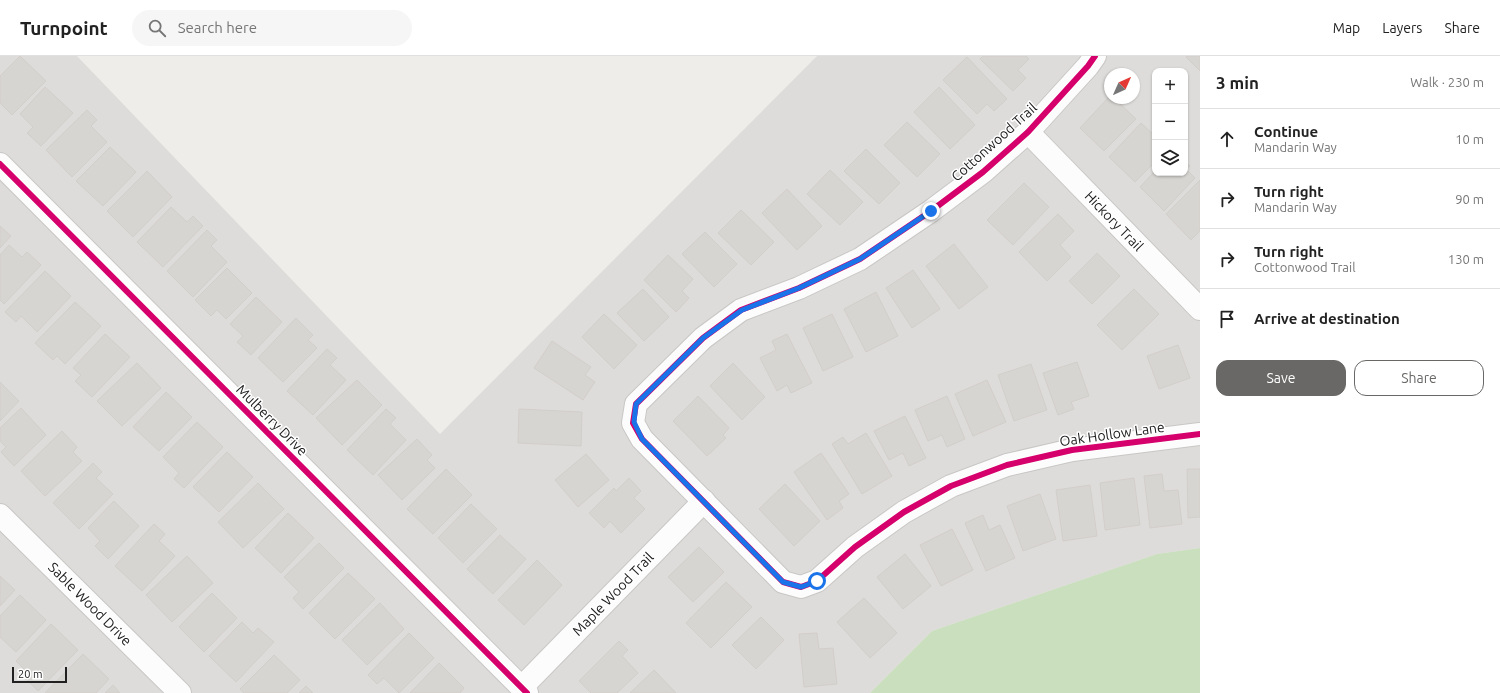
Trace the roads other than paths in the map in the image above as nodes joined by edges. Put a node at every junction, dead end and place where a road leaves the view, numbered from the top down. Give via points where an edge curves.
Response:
1 (1095, 56) edge
2 (1028, 132) junction
3 (0, 164) edge
4 (1200, 309) edge
5 (1200, 434) edge
6 (704, 501) junction
7 (0, 515) edge
8 (525, 690) edge
9 (180, 693) edge

1 - 2 street, Cottonwood Trail
2 - 4 street, Hickory Trail
2 - 6 street, Cottonwood Trail via 983,172 860,259 799,288 742,310 703,338 636,404 634,422 642,439
3 - 8 street, Mulberry Drive
5 - 6 street, Oak Hollow Lane via 1072,450 1007,465 958,484 904,512 855,547 817,581 801,587 783,582
6 - 8 street, Maple Wood Trail
7 - 9 street, Sable Wood Drive

